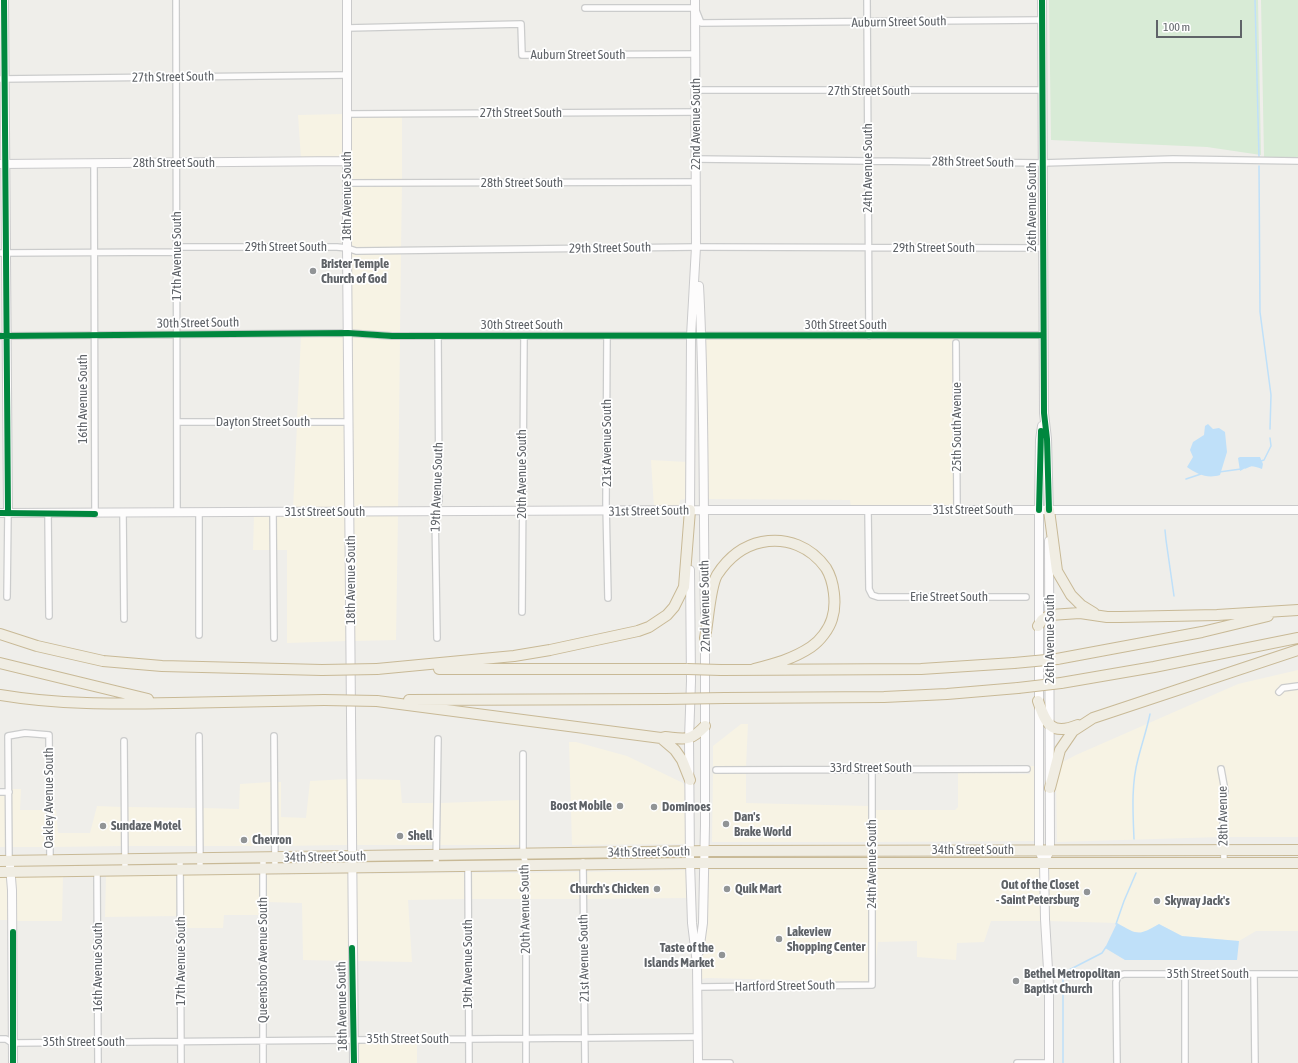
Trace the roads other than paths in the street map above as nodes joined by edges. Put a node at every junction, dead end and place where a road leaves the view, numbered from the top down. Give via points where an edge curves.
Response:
1 (4, 0) edge
2 (176, 0) edge
3 (347, 0) edge
4 (867, 0) edge
5 (1042, 0) edge
6 (695, 4) edge
7 (585, 8) dead end
8 (1042, 20) junction
9 (868, 22) junction
10 (347, 28) junction
11 (696, 54) junction
12 (347, 75) junction
13 (176, 77) junction
14 (2, 78) edge
15 (696, 90) junction
16 (1042, 90) junction
17 (868, 91) junction
18 (696, 112) junction
19 (347, 114) junction
20 (696, 159) junction
21 (868, 161) junction
22 (1298, 161) edge
23 (347, 162) junction
24 (94, 163) junction
25 (177, 163) junction
26 (1043, 163) junction
27 (3, 164) edge
28 (696, 182) junction
29 (348, 183) junction
30 (696, 247) junction
31 (347, 248) junction
32 (869, 248) junction
33 (1043, 248) junction
34 (177, 249) junction
35 (3, 252) edge
36 (94, 252) junction
37 (348, 333) junction
38 (177, 334) junction
39 (94, 335) junction
40 (1043, 335) junction
41 (3, 336) edge
42 (438, 336) junction
43 (524, 336) junction
44 (607, 336) junction
45 (691, 336) junction
46 (702, 336) junction
47 (869, 336) junction
48 (956, 343) dead end
49 (177, 422) junction
50 (349, 422) junction
51 (690, 510) junction
52 (703, 510) junction
53 (957, 510) junction
54 (1044, 510) junction
55 (1298, 510) edge
56 (435, 511) junction
57 (522, 511) junction
58 (606, 511) junction
59 (868, 511) junction
60 (273, 512) junction
61 (350, 512) junction
62 (4, 513) edge
63 (48, 513) junction
64 (124, 513) junction
65 (177, 513) junction
66 (199, 513) junction
67 (95, 514) junction
68 (0, 582) edge
69 (7, 582) junction
70 (7, 597) dead end
71 (1026, 597) dead end
72 (608, 598) dead end
73 (1298, 611) edge
74 (522, 612) dead end
75 (1050, 615) junction
76 (49, 616) dead end
77 (1107, 617) junction
78 (124, 619) dead end
79 (1038, 626) junction
80 (0, 634) edge
81 (199, 635) dead end
82 (274, 638) dead end
83 (437, 638) dead end
84 (705, 638) junction
85 (1298, 638) edge
86 (1298, 650) edge
87 (0, 663) edge
88 (377, 669) junction
89 (754, 669) junction
90 (1298, 686) edge
91 (1279, 692) dead end
92 (0, 695) edge
93 (376, 701) junction
94 (1038, 701) junction
95 (163, 703) junction
96 (1093, 718) junction
97 (705, 726) junction
98 (1050, 726) junction
99 (200, 736) dead end
100 (274, 736) dead end
101 (661, 738) junction
102 (438, 739) dead end
103 (689, 739) junction
104 (124, 741) dead end
105 (523, 754) dead end
106 (872, 768) junction
107 (1027, 769) dead end
108 (1221, 769) dead end
109 (716, 770) dead end
110 (690, 780) junction
111 (1050, 788) junction
112 (0, 792) edge
113 (9, 792) junction
114 (872, 850) junction
115 (1039, 850) junction
116 (1050, 850) junction
117 (1224, 850) junction
118 (1298, 850) edge
119 (690, 851) junction
120 (704, 851) junction
121 (583, 853) junction
122 (523, 854) junction
123 (436, 855) junction
124 (351, 856) junction
125 (180, 858) junction
126 (200, 858) junction
127 (263, 858) junction
128 (275, 858) junction
129 (125, 859) junction
130 (50, 860) junction
131 (5, 861) edge
132 (1298, 862) edge
133 (690, 863) junction
134 (1044, 863) junction
135 (1224, 863) junction
136 (583, 864) junction
137 (704, 864) junction
138 (871, 864) junction
139 (526, 865) junction
140 (436, 866) junction
141 (468, 866) junction
142 (351, 868) junction
143 (264, 869) junction
144 (275, 869) junction
145 (180, 870) junction
146 (200, 870) junction
147 (97, 871) junction
148 (125, 871) junction
149 (0, 872) edge
150 (11, 872) junction
151 (697, 964) junction
152 (1254, 974) junction
153 (1298, 974) edge
154 (1185, 975) junction
155 (872, 984) joint
156 (698, 986) junction
157 (698, 1037) junction
158 (526, 1038) junction
159 (584, 1038) junction
160 (0, 1039) edge
161 (469, 1039) junction
162 (263, 1040) junction
163 (354, 1040) junction
164 (181, 1041) junction
165 (12, 1042) junction
166 (98, 1042) junction
167 (13, 1063) edge
168 (98, 1063) edge
169 (181, 1063) edge
170 (263, 1063) edge
171 (354, 1063) edge
172 (469, 1063) edge
173 (526, 1063) edge
174 (584, 1063) edge
175 (698, 1063) edge
176 (730, 1063) edge
177 (1017, 1063) edge
178 (1049, 1063) edge
179 (1116, 1063) edge
180 (1185, 1063) edge
181 (1255, 1063) edge

1 - 14 street
2 - 13 street, 17th Avenue South
3 - 10 street, 18th Avenue South
4 - 9 street, 24th Avenue South
5 - 8 street, 26th Avenue South
6 - 7 street
6 - 9 street, Auburn Street South via 701,23
6 - 11 street, 22nd Avenue South
8 - 9 street, Auburn Street South
8 - 16 street, 26th Avenue South
9 - 17 street, 24th Avenue South
10 - 11 street, Auburn Street South via 521,24 522,55
10 - 12 street, 18th Avenue South
11 - 15 street, 22nd Avenue South
12 - 13 street, 27th Street South
12 - 19 street, 18th Avenue South
13 - 14 street, 27th Street South
13 - 25 street, 17th Avenue South
14 - 27 street
15 - 17 street, 27th Street South
15 - 18 street, 22nd Avenue South
16 - 17 street, 27th Street South
16 - 26 street, 26th Avenue South
17 - 21 street, 24th Avenue South
18 - 19 street, 27th Street South
18 - 20 street, 22nd Avenue South
19 - 23 street, 18th Avenue South
20 - 21 street, 28th Street South
20 - 28 street, 22nd Avenue South
21 - 26 street, 28th Street South
21 - 32 street, 24th Avenue South
22 - 26 street, 28th Street South via 1173,159
23 - 25 street, 28th Street South
23 - 29 street, 18th Avenue South
24 - 25 street, 28th Street South
24 - 27 street, 28th Street South
24 - 36 street, 16th Avenue South
25 - 34 street, 17th Avenue South
26 - 33 street, 26th Avenue South
27 - 35 street
28 - 29 street, 28th Street South
28 - 30 street, 22nd Avenue South
29 - 31 street, 18th Avenue South
30 - 31 street, 29th Street South via 363,251
30 - 32 street, 29th Street South
30 - 45 street, 22nd Avenue South
30 - 46 street, 22nd Avenue South
31 - 34 street, 29th Street South
31 - 37 street, 18th Avenue South
32 - 33 street, 29th Street South
32 - 47 street, 24th Avenue South
33 - 40 street, 26th Avenue South
34 - 36 street, 29th Street South
34 - 38 street, 17th Avenue South
35 - 36 street, 29th Street South
35 - 41 street
36 - 39 street, 16th Avenue South
37 - 38 street, 30th Street South
37 - 42 street, 30th Street South
37 - 50 street, 18th Avenue South
38 - 39 street, 30th Street South
38 - 49 street, 17th Avenue South
39 - 41 street, 30th Street South
39 - 67 street, 16th Avenue South
40 - 47 street, 30th Street South
40 - 54 street, 26th Avenue South via 1047,439
41 - 62 street
42 - 43 street, 30th Street South
42 - 56 street, 19th Avenue South via 439,501
43 - 44 street, 30th Street South
43 - 57 street, 20th Avenue South
44 - 45 street, 30th Street South
44 - 58 street, 21st Avenue South
45 - 46 street, 30th Street South
45 - 51 street, 22nd Avenue South
46 - 47 street, 30th Street South
46 - 52 street, 22nd Avenue South
48 - 53 street, 25th South Avenue
49 - 50 street, Dayton Street South
49 - 65 street, 17th Avenue South
50 - 61 street, 18th Avenue South
51 - 52 street, 31st Street South
51 - 58 street, 31st Street South
51 - 88 highway via 684,587 674,607 664,618 649,627 550,650
51 - 103 street, 22nd Avenue South
52 - 59 street, 31st Street South
52 - 84 street, 22nd Avenue South
53 - 54 street, 31st Street South
53 - 59 street, 31st Street South
54 - 55 street, 31st Street South
54 - 75 street, 26th Avenue South
54 - 77 highway via 1058,571 1065,585 1081,605 1093,613
54 - 79 street, 26th Avenue South
56 - 57 street, 31st Street South
56 - 61 street, 31st Street South
56 - 83 street, 19th Avenue South
57 - 58 street, 31st Street South
57 - 74 street, 20th Avenue South
58 - 72 street, 21st Avenue South
59 - 71 street, Erie Street South via 869,589 872,595
60 - 61 street, 31st Street South
60 - 66 street, 31st Street South
60 - 82 street
61 - 124 street, 18th Avenue South
62 - 63 street, 31st Street South
62 - 69 street
63 - 67 street, 31st Street South
63 - 76 street
64 - 65 street, 31st Street South
64 - 67 street, 31st Street South
64 - 78 street
65 - 66 street, 31st Street South
66 - 81 street
68 - 69 street
69 - 70 street
73 - 77 highway
73 - 89 highway, bridge via 1195,634 1057,659 921,669
75 - 77 highway via 1080,613
75 - 79 highway
75 - 98 street, 26th Avenue South
79 - 94 street, 26th Avenue South
80 - 88 highway, bridge via 36,646 103,661 162,666
84 - 89 highway via 713,587 717,576 732,557 751,544 769,541 782,540 802,546 819,560 832,582 832,618 822,637 812,647 790,659
84 - 97 street, 22nd Avenue South
85 - 93 highway, bridge via 1061,683 947,694 884,697
86 - 96 highway
87 - 95 highway
88 - 89 highway, bridge
90 - 91 street via 1283,688
92 - 95 highway via 60,703
93 - 95 highway, bridge
93 - 101 highway
94 - 98 highway
94 - 115 street, 26th Avenue South
96 - 98 highway via 1068,729 1058,730
96 - 111 highway via 1074,731 1060,750
97 - 103 highway
97 - 120 street, 22nd Avenue South
98 - 111 street, 26th Avenue South
99 - 126 street
100 - 128 street
101 - 103 highway
101 - 110 highway via 682,760
102 - 123 street
103 - 110 street, 22nd Avenue South
104 - 129 street
105 - 122 street, 20th Avenue South
106 - 107 street, 33rd Street South
106 - 109 street, 33rd Street South
106 - 114 street, 24th Avenue South
108 - 117 street, 28th Avenue via 1225,791
110 - 119 street, 22nd Avenue South
111 - 116 street, 26th Avenue South
112 - 113 street
113 - 130 street, Oakley Avenue South via 8,736 25,733 49,735
113 - 131 street
114 - 115 highway, 34th Street South
114 - 120 highway, 34th Street South
114 - 138 street, 24th Avenue South
115 - 116 highway, 34th Street South
115 - 134 street, 26th Avenue South
116 - 117 highway, 34th Street South
116 - 134 street, 26th Avenue South
117 - 118 highway, 34th Street South
117 - 135 street, 28th Avenue
119 - 120 highway, 34th Street South
119 - 121 highway, 34th Street South
119 - 133 street, 22nd Avenue South
120 - 137 street, 22nd Avenue South
121 - 122 highway, 34th Street South
121 - 136 street, 21st Avenue South
122 - 123 highway, 34th Street South
122 - 139 street, 20th Avenue South
123 - 124 highway, 34th Street South
123 - 140 street
124 - 128 highway, 34th Street South
124 - 142 street, 18th Avenue South
125 - 126 highway, 34th Street South
125 - 129 highway, 34th Street South
125 - 145 street, 17th Avenue South
126 - 127 highway, 34th Street South
126 - 146 street
127 - 128 highway, 34th Street South
127 - 143 street, Queensboro Avenue South
128 - 144 street
129 - 130 highway, 34th Street South
129 - 148 street
130 - 131 highway, 34th Street South
131 - 150 street
132 - 135 highway, 34th Street South
133 - 136 highway, 34th Street South
133 - 137 highway, 34th Street South
133 - 151 street, 22nd Avenue South via 692,923
134 - 135 highway, 34th Street South
134 - 138 highway, 34th Street South
134 - 178 street, 26th Avenue South
136 - 139 highway, 34th Street South
136 - 159 street, 21st Avenue South
137 - 138 highway, 34th Street South
137 - 151 street, 22nd Avenue South via 703,923
138 - 155 street, 24th Avenue South
139 - 141 highway, 34th Street South
139 - 158 street, 20th Avenue South
140 - 141 highway, 34th Street South
140 - 142 highway, 34th Street South
141 - 161 street, 19th Avenue South
142 - 144 highway, 34th Street South
142 - 163 street, 18th Avenue South
143 - 144 highway, 34th Street South
143 - 146 highway, 34th Street South
143 - 162 street, Queensboro Avenue South
145 - 146 highway, 34th Street South
145 - 148 highway, 34th Street South
145 - 164 street, 17th Avenue South
147 - 148 highway, 34th Street South
147 - 150 highway, 34th Street South
147 - 166 street, 16th Avenue South
149 - 150 highway, 34th Street South
150 - 165 street
151 - 156 street, 22nd Avenue South
152 - 153 street, 35th Street South
152 - 154 street, 35th Street South
152 - 181 street
154 - 179 street, 35th Street South via 1118,976
154 - 180 street
155 - 156 street, Hartford Street South
156 - 157 street, 22nd Avenue South
157 - 159 street, 35th Street South
157 - 175 street, 22nd Avenue South
158 - 159 street, 35th Street South
158 - 161 street, 35th Street South
158 - 173 street, 20th Avenue South
159 - 174 street, 21st Avenue South
160 - 165 street, 35th Street South
161 - 163 street, 35th Street South
161 - 172 street, 19th Avenue South
162 - 163 street, 35th Street South
162 - 164 street, 35th Street South
162 - 170 street, Queensboro Avenue South
163 - 171 street, 18th Avenue South
164 - 166 street, 35th Street South
164 - 169 street, 17th Avenue South
165 - 166 street, 35th Street South
165 - 167 street
166 - 168 street, 16th Avenue South
175 - 176 street
177 - 178 street

